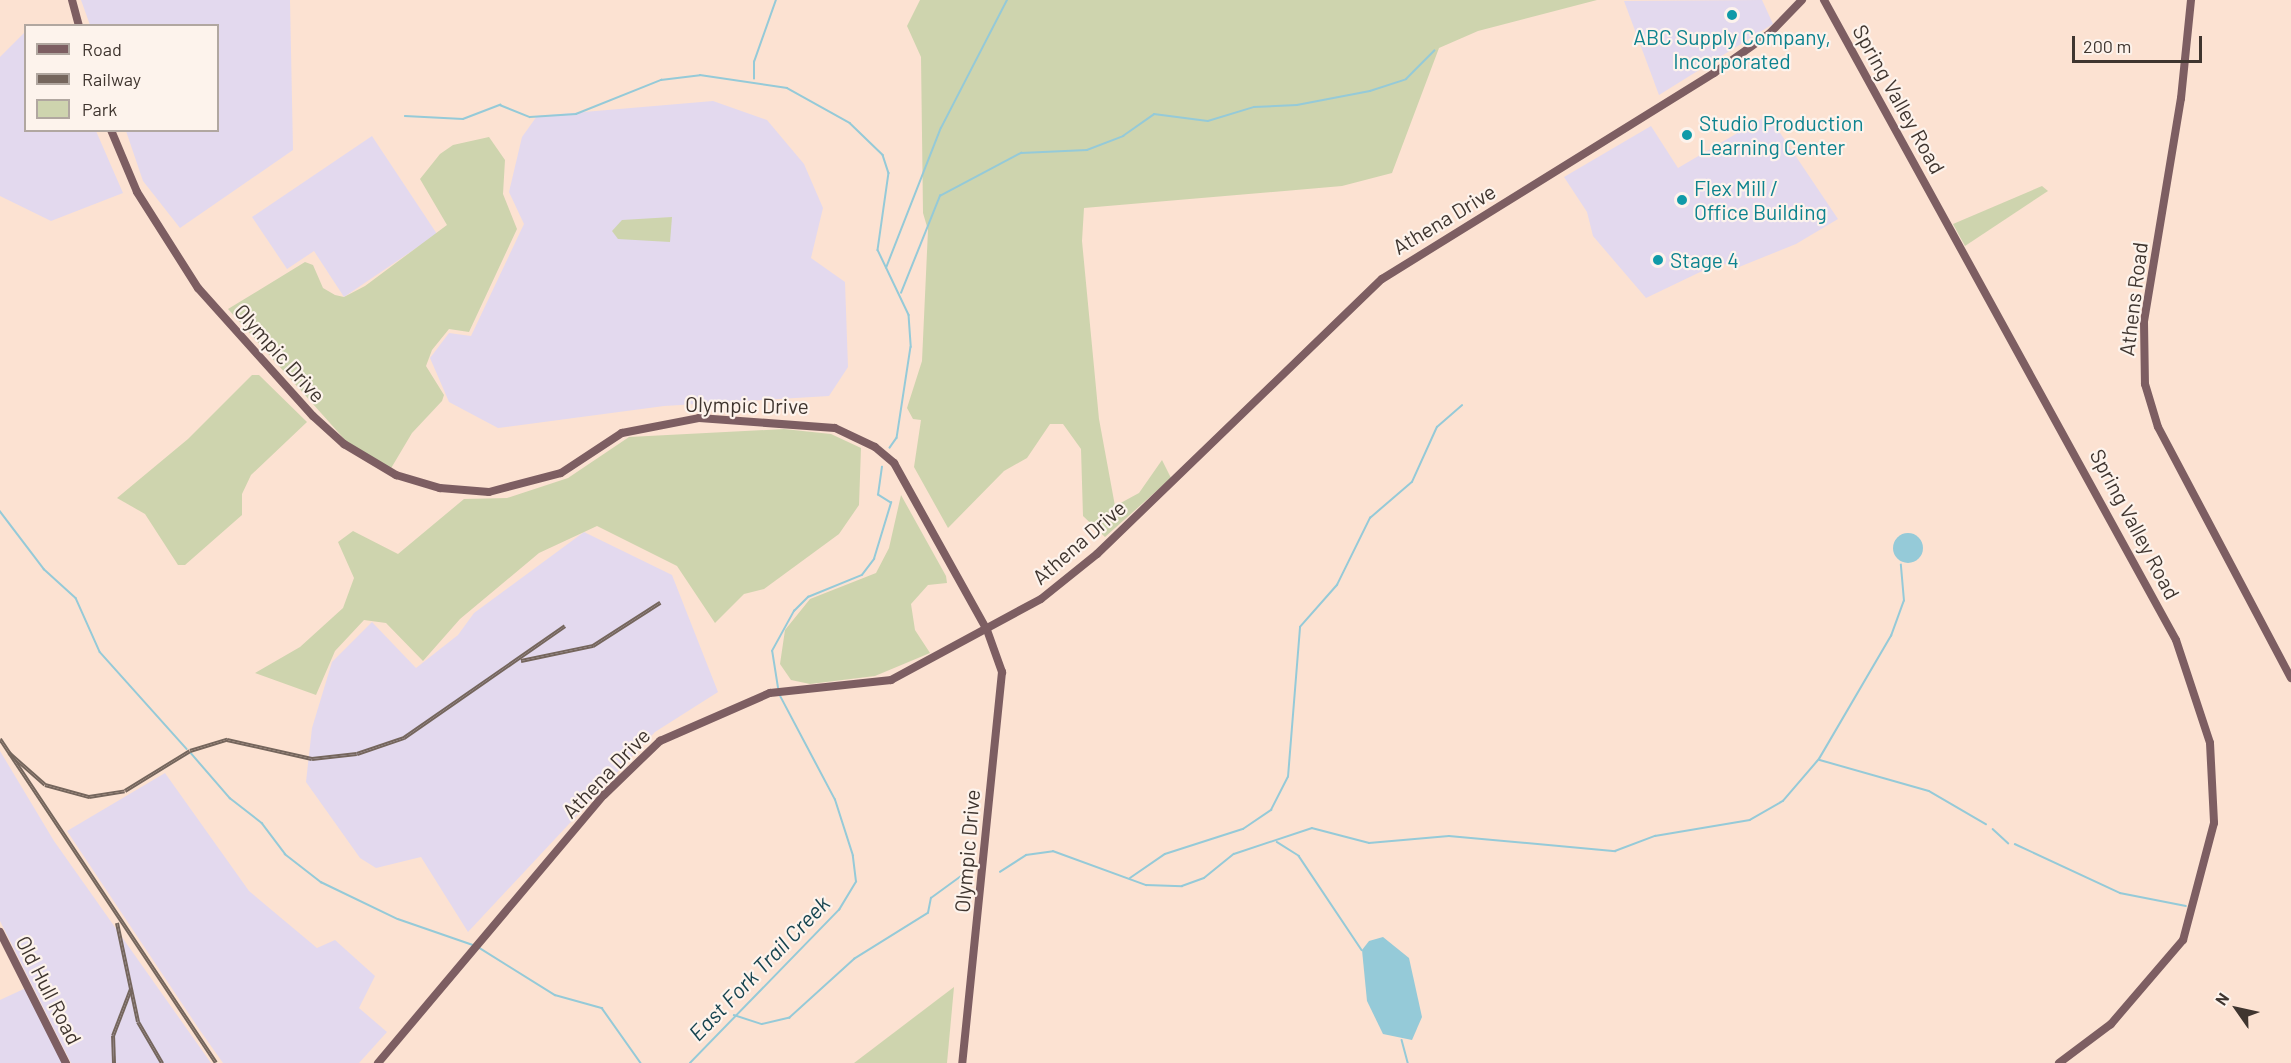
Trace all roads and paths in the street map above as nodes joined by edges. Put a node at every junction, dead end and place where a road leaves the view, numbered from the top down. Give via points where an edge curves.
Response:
1 (72, 0) edge
2 (1808, 0) edge
3 (1822, 0) edge
4 (2191, 0) edge
5 (1800, 2) edge
6 (78, 24) edge
7 (112, 132) edge
8 (987, 630) junction
9 (2291, 678) edge
10 (0, 932) edge
11 (66, 1063) edge
12 (378, 1063) edge
13 (962, 1063) edge
14 (2059, 1063) edge

1 - 6 street
2 - 5 street
3 - 14 street, Spring Valley Road via 2176,640 2210,743 2214,823 2184,940 2111,1024
4 - 9 street, Athens Road via 2181,98 2144,322 2145,384 2158,427
5 - 8 street, Athena Drive via 1770,33 1714,73 1382,279 1081,569
7 - 8 street, Olympic Drive via 137,192 198,288 313,416 381,468 441,488 489,492 561,473 622,433 672,421 764,419 835,428 875,447 894,463
8 - 12 street, Athena Drive via 891,680 770,693 660,741 604,795
8 - 13 street, Olympic Drive via 1000,660 1003,693
10 - 11 street, Old Hull Road

